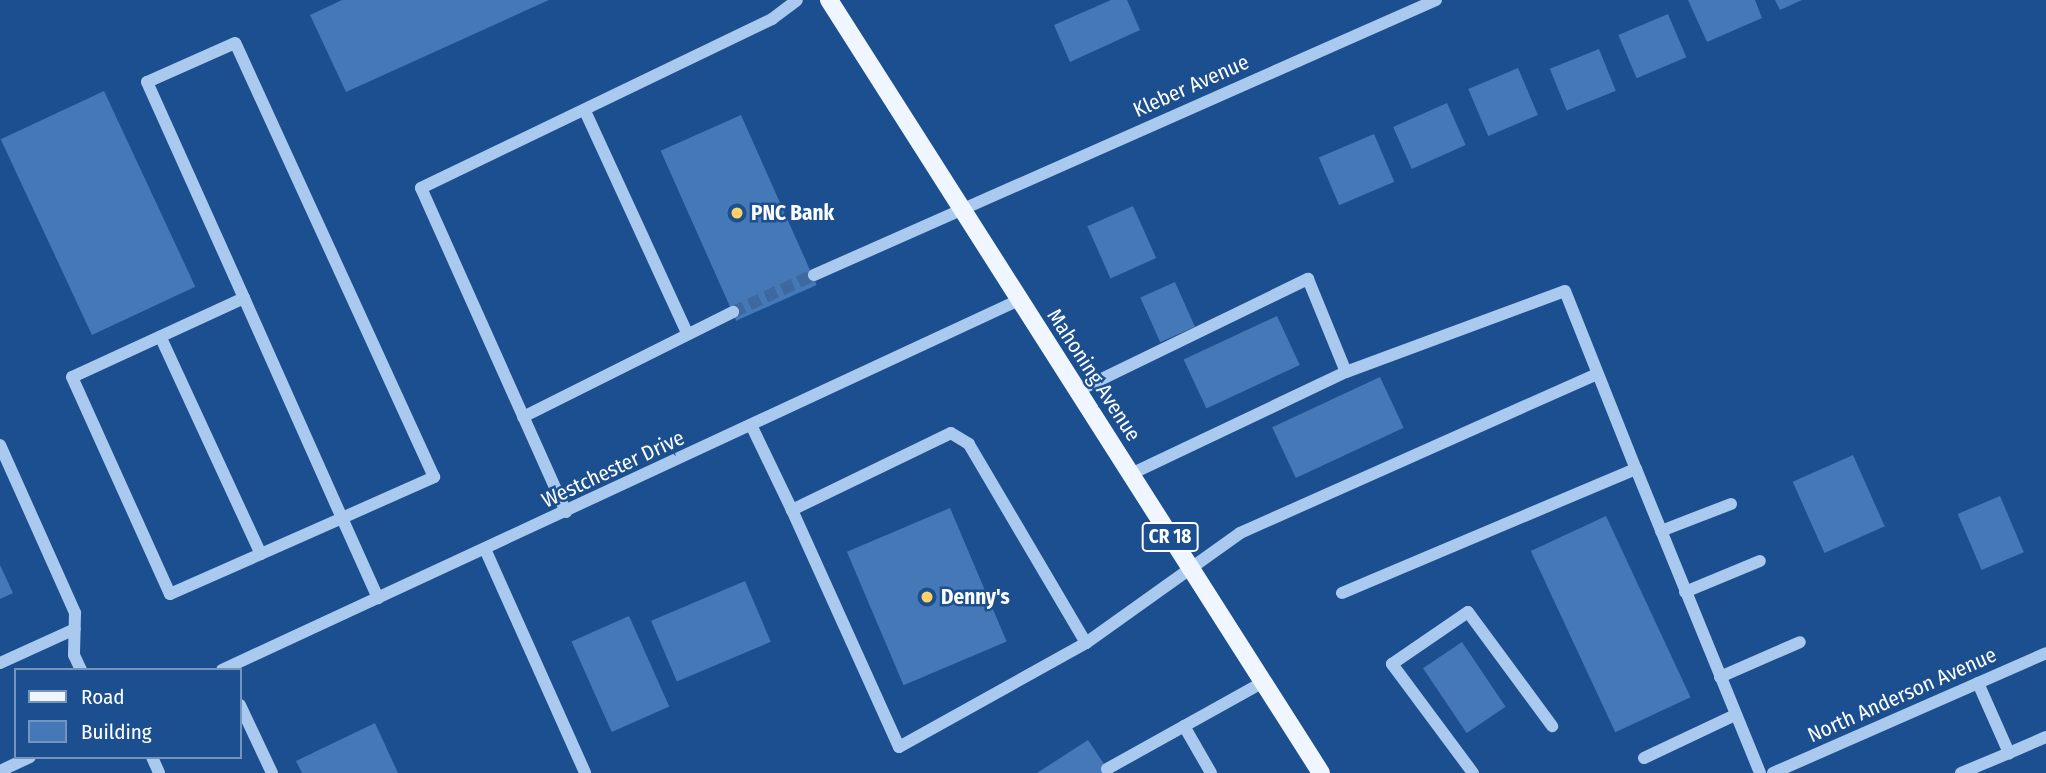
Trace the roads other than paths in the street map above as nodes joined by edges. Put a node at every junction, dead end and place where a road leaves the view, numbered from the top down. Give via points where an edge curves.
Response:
1 (797, 0) edge
2 (829, 0) edge
3 (1436, 0) edge
4 (585, 111) junction
5 (961, 206) junction
6 (814, 275) tunnel mouth
7 (244, 298) junction
8 (1019, 300) junction
9 (733, 312) tunnel mouth
10 (687, 334) junction
11 (161, 338) junction
12 (1346, 372) junction
13 (1597, 374) junction
14 (1077, 391) junction
15 (523, 416) junction
16 (752, 427) junction
17 (0, 446) edge
18 (1636, 468) junction
19 (1130, 474) junction
20 (1731, 505) dead end
21 (792, 510) junction
22 (566, 512) junction
23 (342, 518) junction
24 (1661, 531) junction
25 (485, 549) junction
26 (261, 554) junction
27 (1760, 561) dead end
28 (1189, 566) junction
29 (1685, 592) junction
30 (1342, 593) dead end
31 (378, 598) junction
32 (75, 629) junction
33 (1800, 642) dead end
34 (1086, 643) junction
35 (2046, 653) edge
36 (0, 663) edge
37 (81, 668) edge
38 (227, 668) edge
39 (1720, 677) junction
40 (1263, 682) junction
41 (1978, 683) junction
42 (242, 709) edge
43 (1735, 715) junction
44 (1184, 726) junction
45 (1552, 726) dead end
46 (2046, 737) edge
47 (2009, 753) junction
48 (1644, 758) dead end
49 (26, 759) edge
50 (1107, 769) dead end
51 (0, 771) edge
52 (272, 773) edge
53 (585, 773) edge
54 (1211, 773) edge
55 (1321, 773) edge
56 (1473, 773) edge
57 (1760, 773) edge
58 (1773, 773) edge
59 (1961, 773) edge

1 - 4 street via 772,19
2 - 5 main road, Mahoning Avenue / CR 18
3 - 5 street, Kleber Avenue
4 - 10 street
4 - 15 street via 421,188
5 - 6 street, Kleber Avenue
5 - 8 main road, Mahoning Avenue / CR 18
7 - 11 street
7 - 23 street
7 - 23 street via 147,82 235,43 434,477
8 - 14 main road, Mahoning Avenue / CR 18
8 - 16 street, Westchester Drive
9 - 10 street
10 - 15 street
11 - 26 street
11 - 26 street via 72,377 170,594
12 - 13 street via 1565,291
12 - 14 street via 1308,279
12 - 19 street
13 - 18 street
13 - 28 street via 1240,533
14 - 19 main road, Mahoning Avenue / CR 18
15 - 22 street
16 - 21 street
16 - 22 street, Westchester Drive
17 - 32 street via 75,614
18 - 24 street
18 - 30 street
19 - 28 main road, Mahoning Avenue / CR 18
20 - 24 street
21 - 34 street via 951,433 969,444
21 - 34 street via 899,747
22 - 25 street, Westchester Drive
23 - 26 street
23 - 31 street
24 - 29 street
25 - 31 street, Westchester Drive
25 - 53 street
27 - 29 street
28 - 34 street
28 - 40 main road, Mahoning Avenue / CR 18
29 - 39 street
31 - 38 street, Westchester Drive
32 - 36 street
32 - 37 street
33 - 39 street
35 - 41 street, North Anderson Avenue
39 - 43 street
40 - 44 street
40 - 55 main road, Mahoning Avenue / CR 18
41 - 47 street
41 - 58 street, North Anderson Avenue
42 - 52 street
43 - 48 street
43 - 57 street
44 - 50 street
44 - 54 street
45 - 56 street via 1468,612 1392,664
46 - 47 street
47 - 59 street
49 - 51 street

